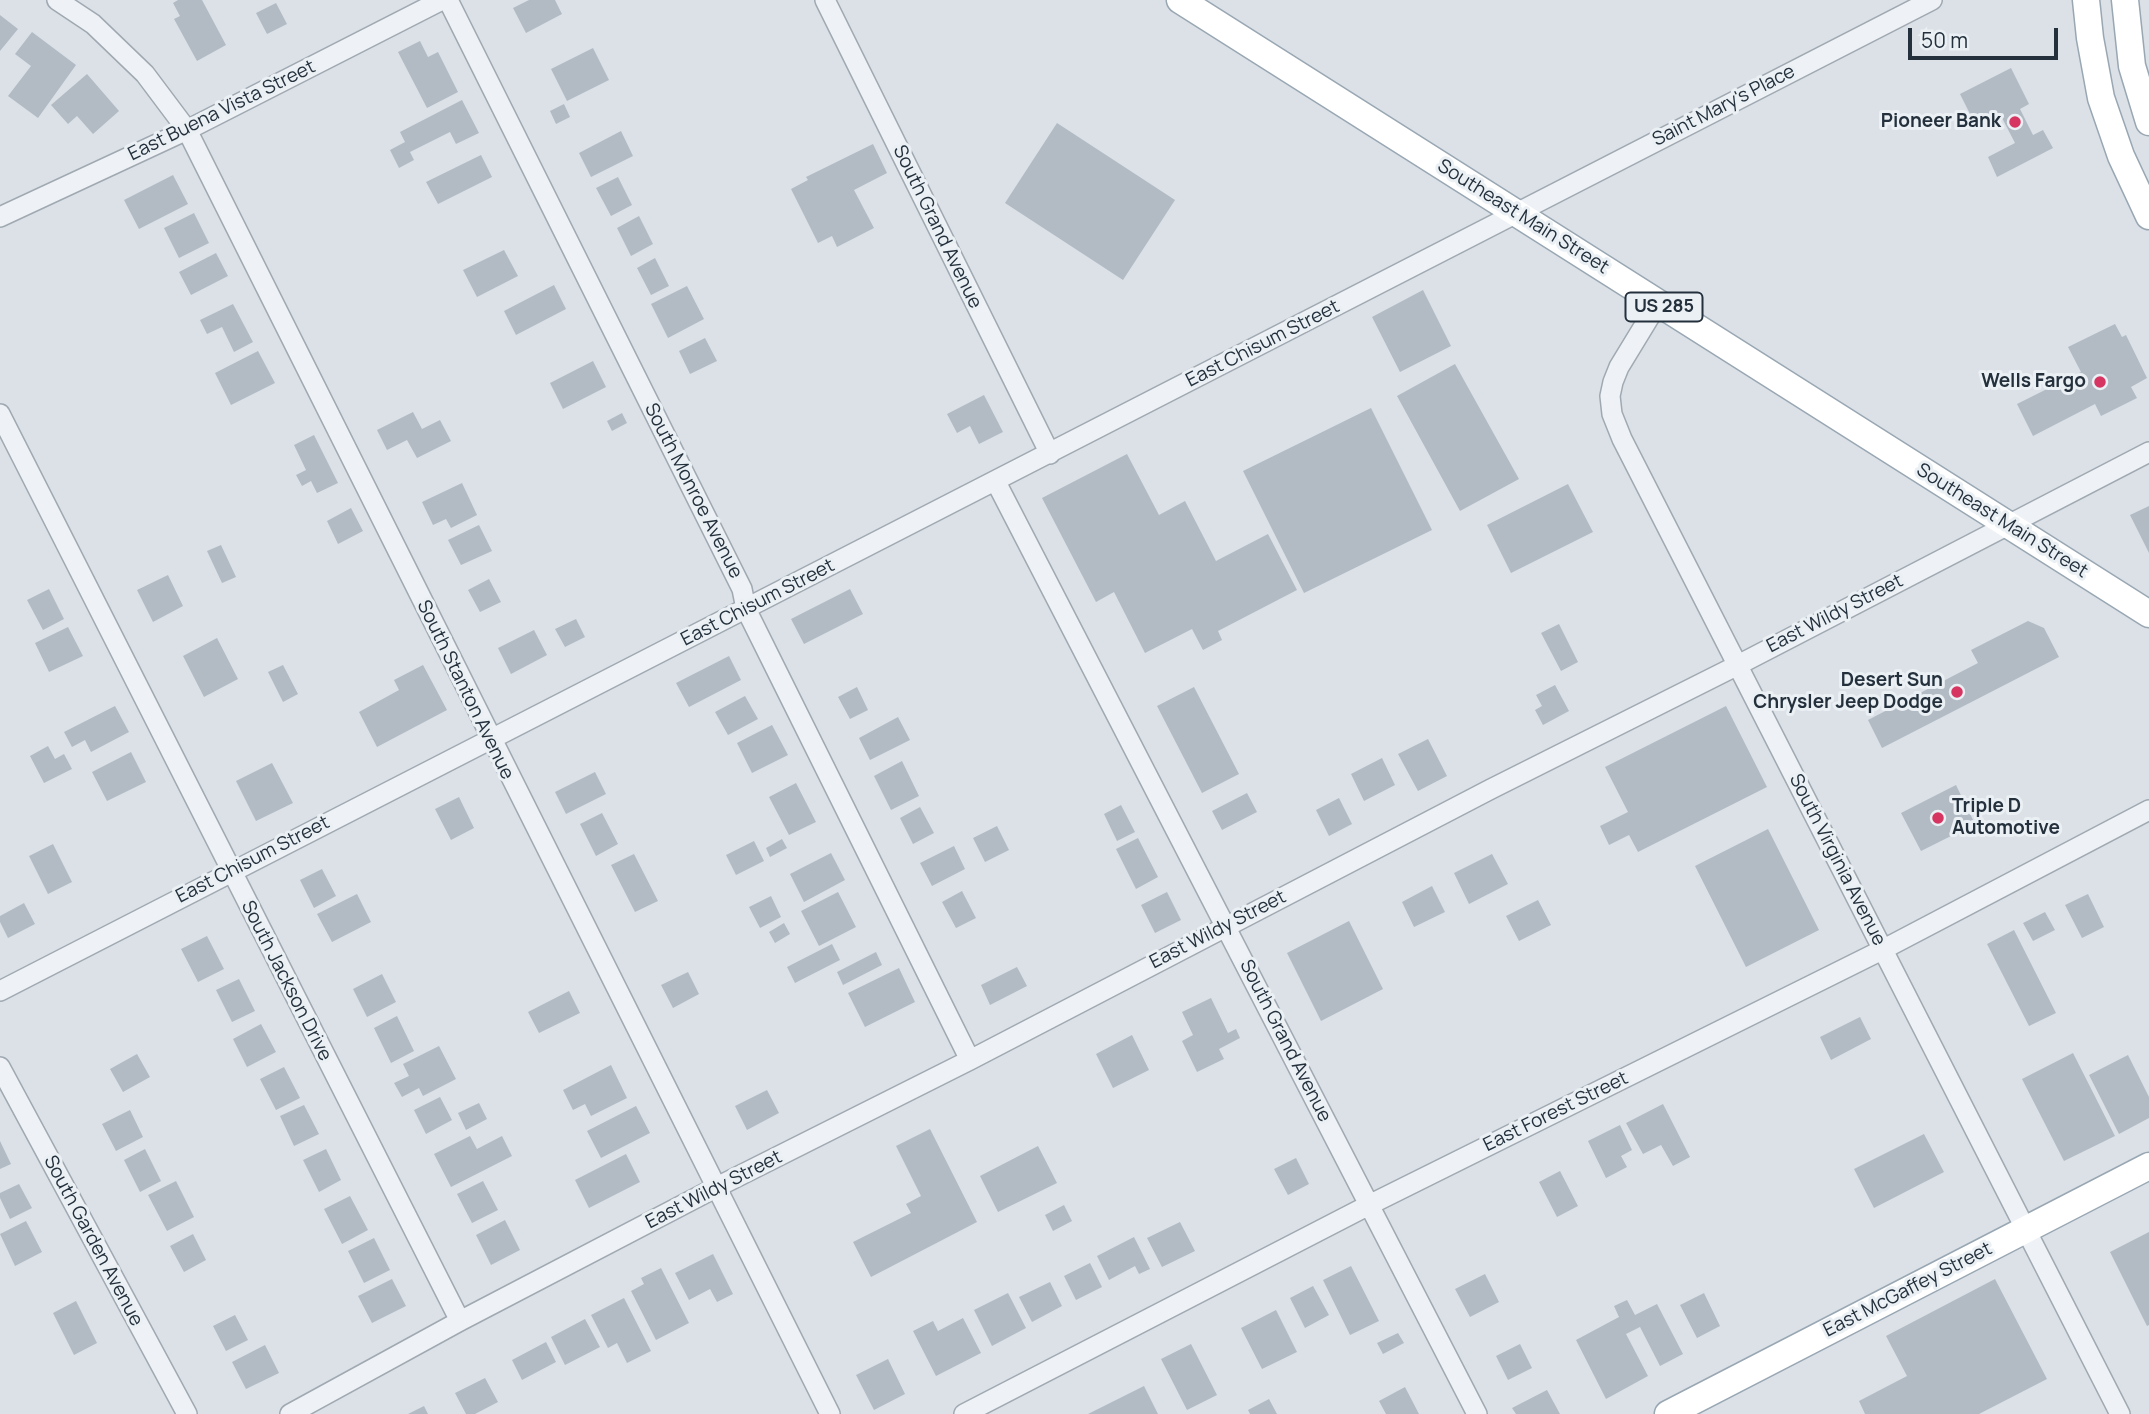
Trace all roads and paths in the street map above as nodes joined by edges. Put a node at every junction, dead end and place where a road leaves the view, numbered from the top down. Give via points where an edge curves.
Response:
1 (57, 0) edge
2 (442, 0) edge
3 (448, 0) edge
4 (825, 0) edge
5 (1180, 0) edge
6 (1932, 0) edge
7 (2086, 0) edge
8 (2125, 0) edge
9 (2149, 122) edge
10 (187, 130) junction
11 (1516, 212) junction
12 (2149, 216) edge
13 (0, 217) edge
14 (1658, 303) junction
15 (0, 415) edge
16 (2149, 452) edge
17 (1050, 454) junction
18 (996, 482) junction
19 (2008, 524) junction
20 (746, 609) junction
21 (2149, 614) edge
22 (1738, 665) junction
23 (490, 739) junction
24 (2149, 810) edge
25 (231, 872) junction
26 (1226, 927) junction
27 (1882, 950) junction
28 (0, 991) edge
29 (970, 1060) junction
30 (0, 1067) edge
31 (2149, 1166) edge
32 (715, 1188) junction
33 (1369, 1205) junction
34 (2025, 1230) junction
35 (460, 1321) junction
36 (187, 1414) edge
37 (290, 1414) edge
38 (830, 1414) edge
39 (964, 1414) edge
40 (1477, 1414) edge
41 (1668, 1414) edge
42 (2120, 1414) edge

1 - 10 street, South Stanton Avenue via 93,24 145,74
2 - 10 street, East Buena Vista Street
3 - 20 street, South Monroe Avenue via 742,589
4 - 17 street, South Grand Avenue
5 - 11 main road, Southeast Main Street / US 285
6 - 11 street, Saint Mary's Place
7 - 12 main road via 2101,97 2121,156
8 - 9 main road via 2132,66
10 - 13 street, East Buena Vista Street
10 - 23 street, South Stanton Avenue
11 - 14 main road, Southeast Main Street / US 285
11 - 17 street, East Chisum Street
14 - 19 main road, Southeast Main Street / US 285
14 - 22 street, South Virginia Avenue via 1616,374 1610,396 1612,414
15 - 25 street, South Jackson Drive
16 - 19 street, East Wildy Street
17 - 18 street, East Chisum Street
18 - 20 street, East Chisum Street
18 - 26 street, South Grand Avenue
19 - 21 main road, Southeast Main Street / US 285
19 - 22 street, East Wildy Street
20 - 23 street, East Chisum Street
20 - 29 street, South Monroe Avenue
22 - 26 street, East Wildy Street
22 - 27 street, South Virginia Avenue
23 - 25 street, East Chisum Street
23 - 32 street, South Stanton Avenue
24 - 27 street, East Forest Street
25 - 28 street, East Chisum Street
25 - 35 street, South Jackson Drive
26 - 29 street, East Wildy Street
26 - 33 street, South Grand Avenue
27 - 33 street, East Forest Street
27 - 34 street, South Virginia Avenue
29 - 32 street, East Wildy Street
30 - 36 street, South Garden Avenue
31 - 34 main road, East McGaffey Street
32 - 35 street, East Wildy Street
32 - 38 street, South Stanton Avenue
33 - 39 street, East Forest Street
33 - 40 street, South Grand Avenue
34 - 41 main road, East McGaffey Street
34 - 42 street, South Virginia Avenue
35 - 37 street, East Wildy Street

